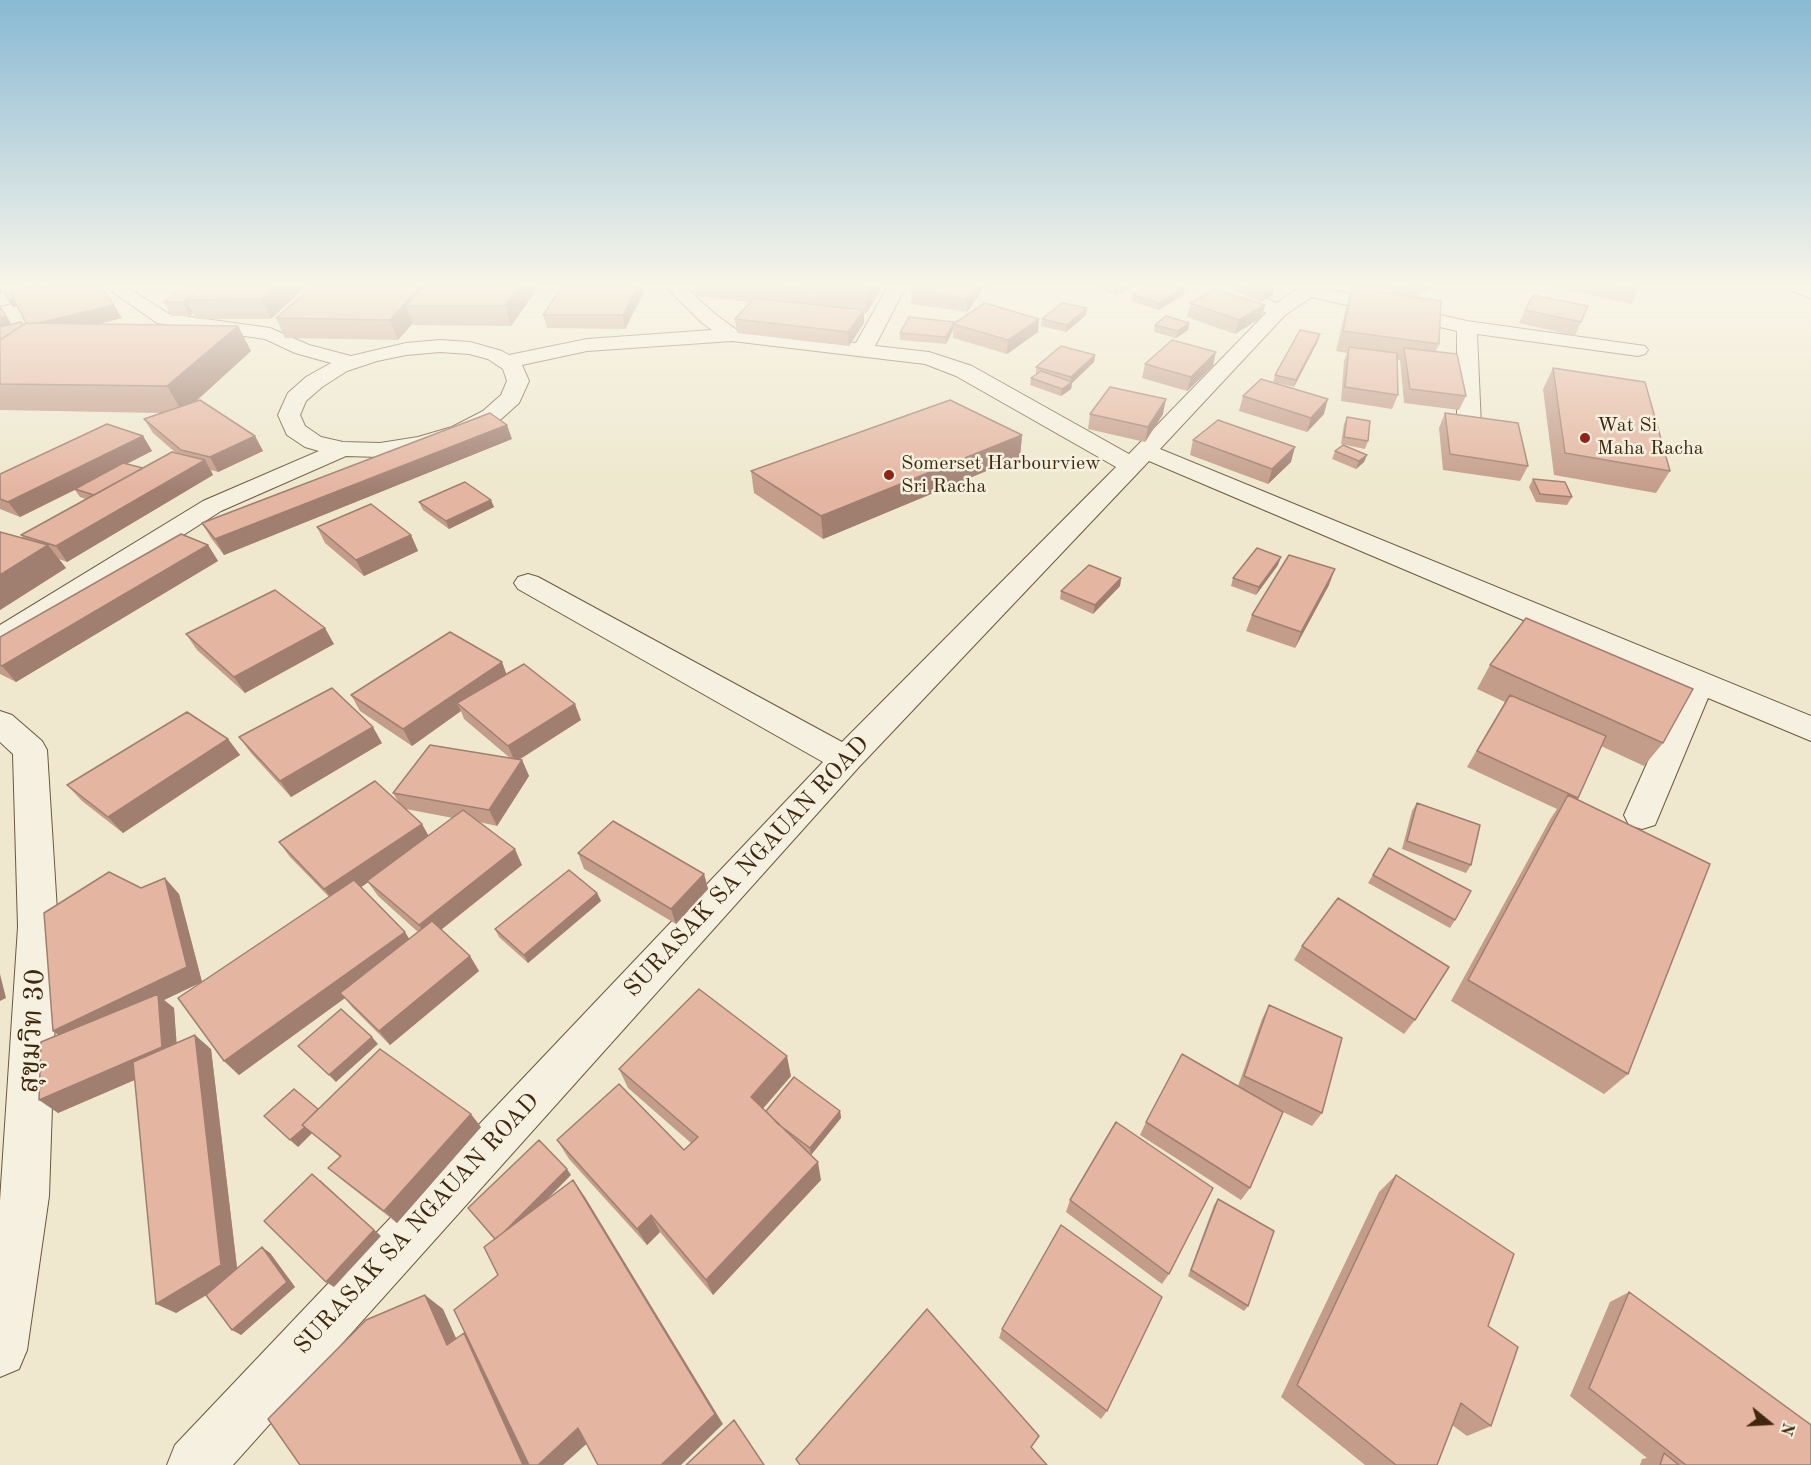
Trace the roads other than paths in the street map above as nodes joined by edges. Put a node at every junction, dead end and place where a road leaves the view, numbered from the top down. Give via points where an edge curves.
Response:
1 (321, 354) edge
2 (385, 354) edge
3 (493, 354) edge
4 (542, 354) edge
5 (902, 354) edge
6 (1237, 354) edge
7 (1468, 354) edge
8 (506, 362) junction
9 (352, 363) junction
10 (1469, 426) edge
11 (343, 449) junction
12 (1138, 458) junction
13 (528, 583) dead end
14 (0, 638) edge
15 (1699, 681) junction
16 (0, 723) edge
17 (1811, 729) edge
18 (846, 759) junction
19 (1642, 815) dead end
20 (0, 1350) edge
21 (195, 1465) edge

1 - 9 street
2 - 9 street
3 - 8 street
4 - 8 street
5 - 12 street via 929,358 964,371
6 - 12 street, SURASAK SA NGAUAN ROAD
7 - 10 street
8 - 11 street via 518,381 511,398 492,416 422,444 380,450
9 - 11 street via 314,382 296,398 289,415 295,430 313,442
11 - 14 street via 212,506
12 - 15 street
12 - 18 street, SURASAK SA NGAUAN ROAD
13 - 18 street
15 - 17 street
15 - 19 street
16 - 20 street, สุขุมวิท 30 via 30,750 38,927 25,1196
18 - 21 street, SURASAK SA NGAUAN ROAD

